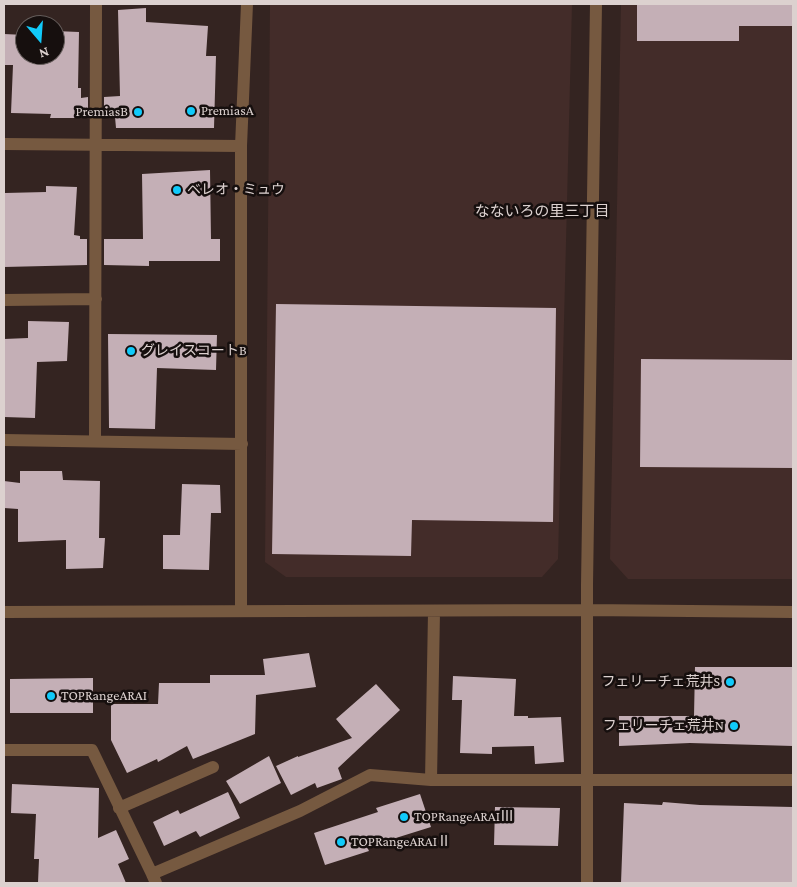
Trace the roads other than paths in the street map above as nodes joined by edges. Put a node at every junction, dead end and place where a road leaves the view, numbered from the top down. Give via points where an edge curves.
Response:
1 (96, 4) edge
2 (247, 4) edge
3 (596, 4) edge
4 (4, 144) edge
5 (96, 144) junction
6 (241, 146) junction
7 (96, 299) junction
8 (4, 300) edge
9 (4, 440) edge
10 (96, 440) junction
11 (242, 444) junction
12 (587, 610) junction
13 (241, 611) junction
14 (4, 612) edge
15 (434, 612) junction
16 (793, 612) edge
17 (4, 750) edge
18 (213, 767) dead end
19 (430, 780) junction
20 (586, 780) junction
21 (793, 780) edge
22 (119, 808) junction
23 (154, 879) edge
24 (587, 883) edge

1 - 5 street
2 - 6 street
3 - 12 street
4 - 5 street
5 - 6 street
5 - 7 street
6 - 11 street
7 - 8 street
7 - 10 street
9 - 10 street
10 - 11 street
11 - 13 street
12 - 15 street
12 - 16 street
12 - 20 street
13 - 14 street
13 - 15 street
15 - 19 street
17 - 22 street via 92,750
18 - 22 street
19 - 20 street
19 - 23 street via 370,775
20 - 21 street
20 - 24 street
22 - 23 street

